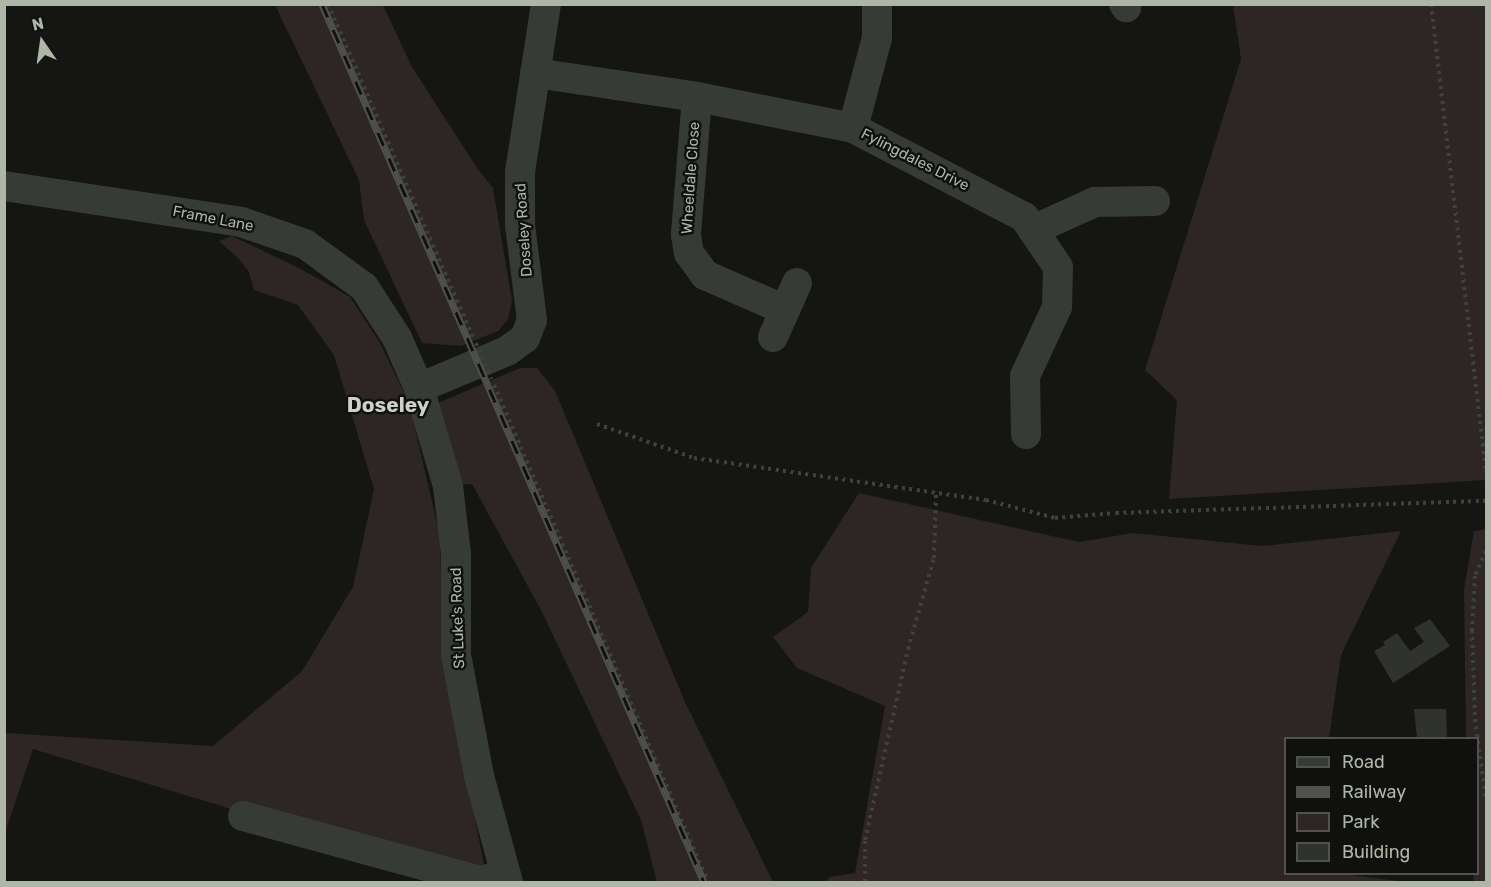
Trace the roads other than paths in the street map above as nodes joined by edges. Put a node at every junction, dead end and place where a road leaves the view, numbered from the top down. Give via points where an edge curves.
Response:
1 (546, 4) edge
2 (877, 4) edge
3 (535, 72) junction
4 (697, 97) junction
5 (853, 128) junction
6 (4, 186) edge
7 (1155, 201) dead end
8 (1033, 230) junction
9 (797, 282) dead end
10 (785, 310) junction
11 (773, 337) dead end
12 (419, 388) junction
13 (1026, 434) dead end
14 (243, 816) dead end
15 (507, 878) edge

1 - 3 street, Doseley Road
2 - 5 street via 877,38
3 - 4 street, Fylingdales Drive
3 - 12 street, Doseley Road via 520,172 520,225 532,320 525,338 507,351
4 - 5 street, Fylingdales Drive
4 - 10 street, Wheeldale Close via 686,235 689,253 705,275
5 - 8 street, Fylingdales Drive via 1024,217
6 - 12 street, Frame Lane via 241,222 305,244 364,287 398,338
7 - 8 street via 1095,201
8 - 13 street, Fylingdales Drive via 1058,267 1057,307 1025,376
9 - 10 street
10 - 11 street
12 - 15 street, St Luke's Road via 448,486 456,554 456,655 479,776
14 - 15 street via 481,881

